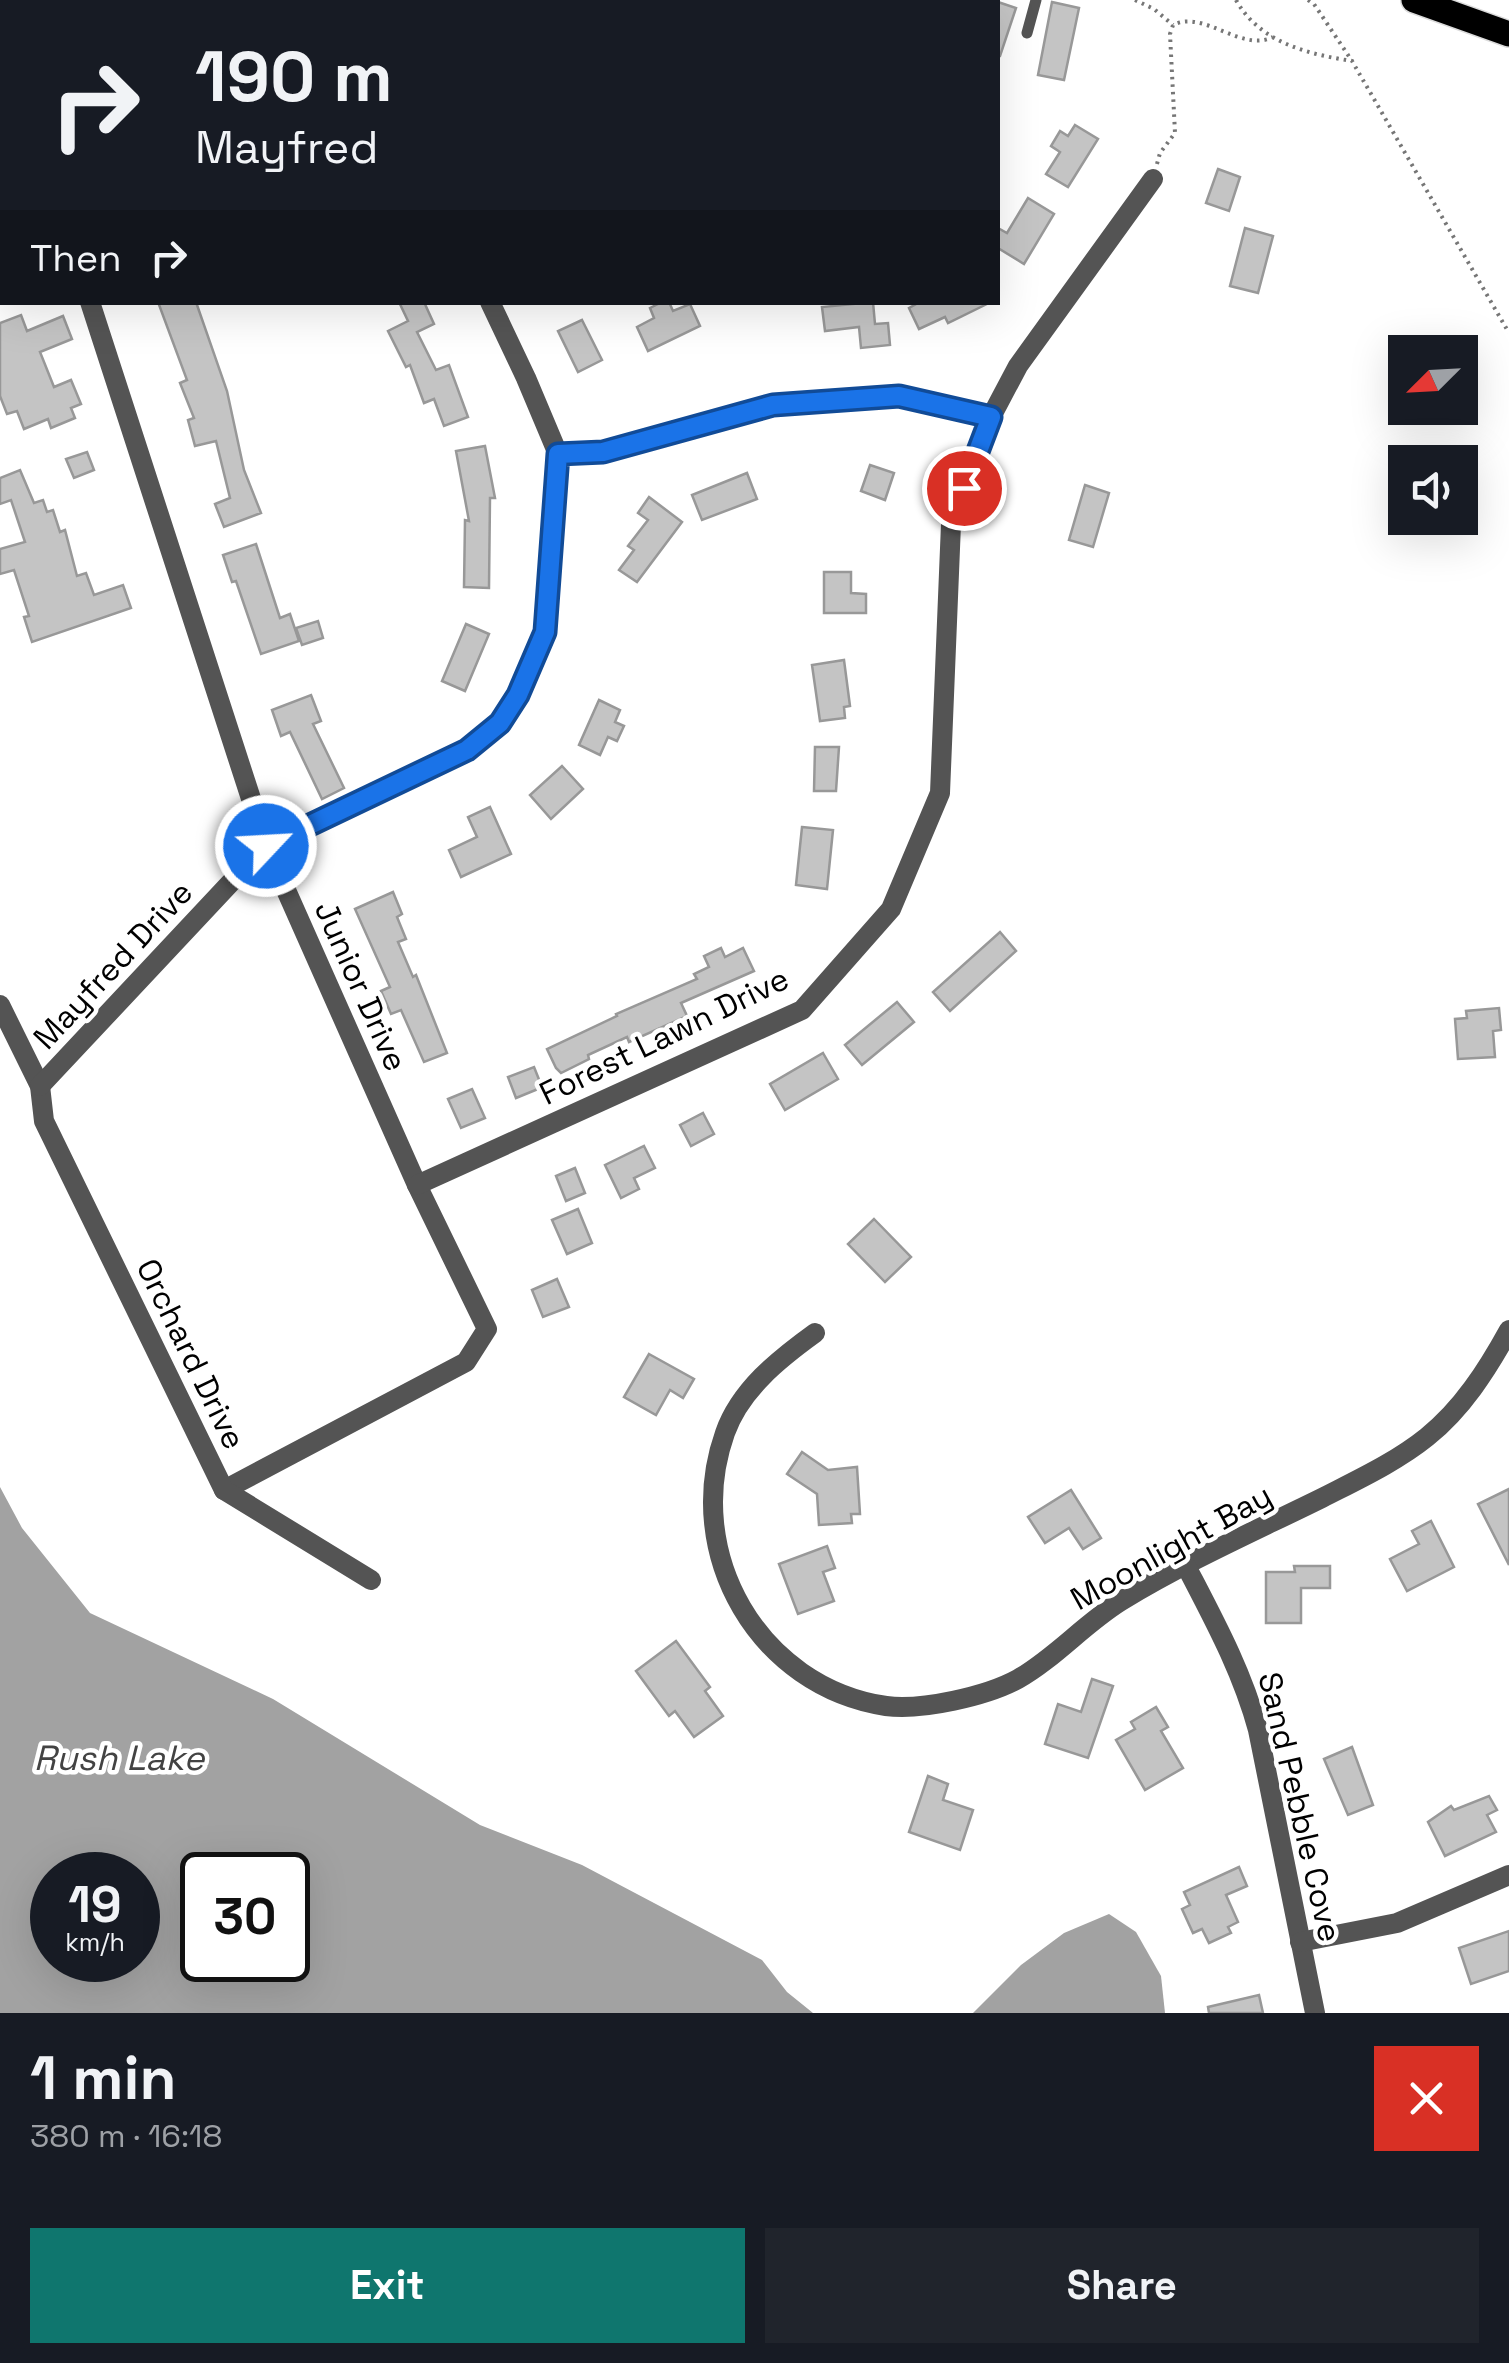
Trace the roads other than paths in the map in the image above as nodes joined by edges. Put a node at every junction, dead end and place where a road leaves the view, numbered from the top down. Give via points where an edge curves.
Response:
1 (1036, 0) edge
2 (1414, 0) edge
3 (1027, 33) dead end
4 (1509, 34) edge
5 (1153, 179) road end
6 (91, 305) edge
7 (491, 305) edge
8 (991, 417) junction
9 (558, 454) junction
10 (266, 846) junction
11 (0, 1005) edge
12 (40, 1086) junction
13 (417, 1185) junction
14 (1509, 1330) edge
15 (815, 1333) dead end
16 (224, 1490) junction
17 (1186, 1566) junction
18 (371, 1580) dead end
19 (1509, 1875) edge
20 (1300, 1942) junction
21 (1314, 2013) edge

1 - 3 lane
2 - 4 main road
5 - 8 street, Forest Lawn Drive via 1018,366
6 - 10 street, Junior Drive
7 - 9 street
8 - 9 street via 899,396 773,405 603,452
8 - 13 street, Forest Lawn Drive via 951,524 940,793 891,909 802,1010
9 - 10 street, Mayfred Drive via 545,632 500,723 467,750
10 - 12 street, Mayfred Drive
10 - 13 street, Junior Drive
11 - 12 street, Orchard Drive
12 - 16 street, Orchard Drive via 44,1121
13 - 16 street, Junior Drive via 487,1328 480,1340 466,1362
14 - 17 street, Moonlight Bay via 1473,1390 1427,1438
15 - 17 street, Moonlight Bay via 742,1401 725,1432 714,1516 720,1558 738,1604 778,1656 835,1693 888,1706 923,1704 1017,1679 1120,1602
16 - 18 street, Orchard Drive
17 - 20 street, Sand Pebble Cove via 1248,1693
19 - 20 street via 1397,1924
20 - 21 street, Sand Pebble Cove

